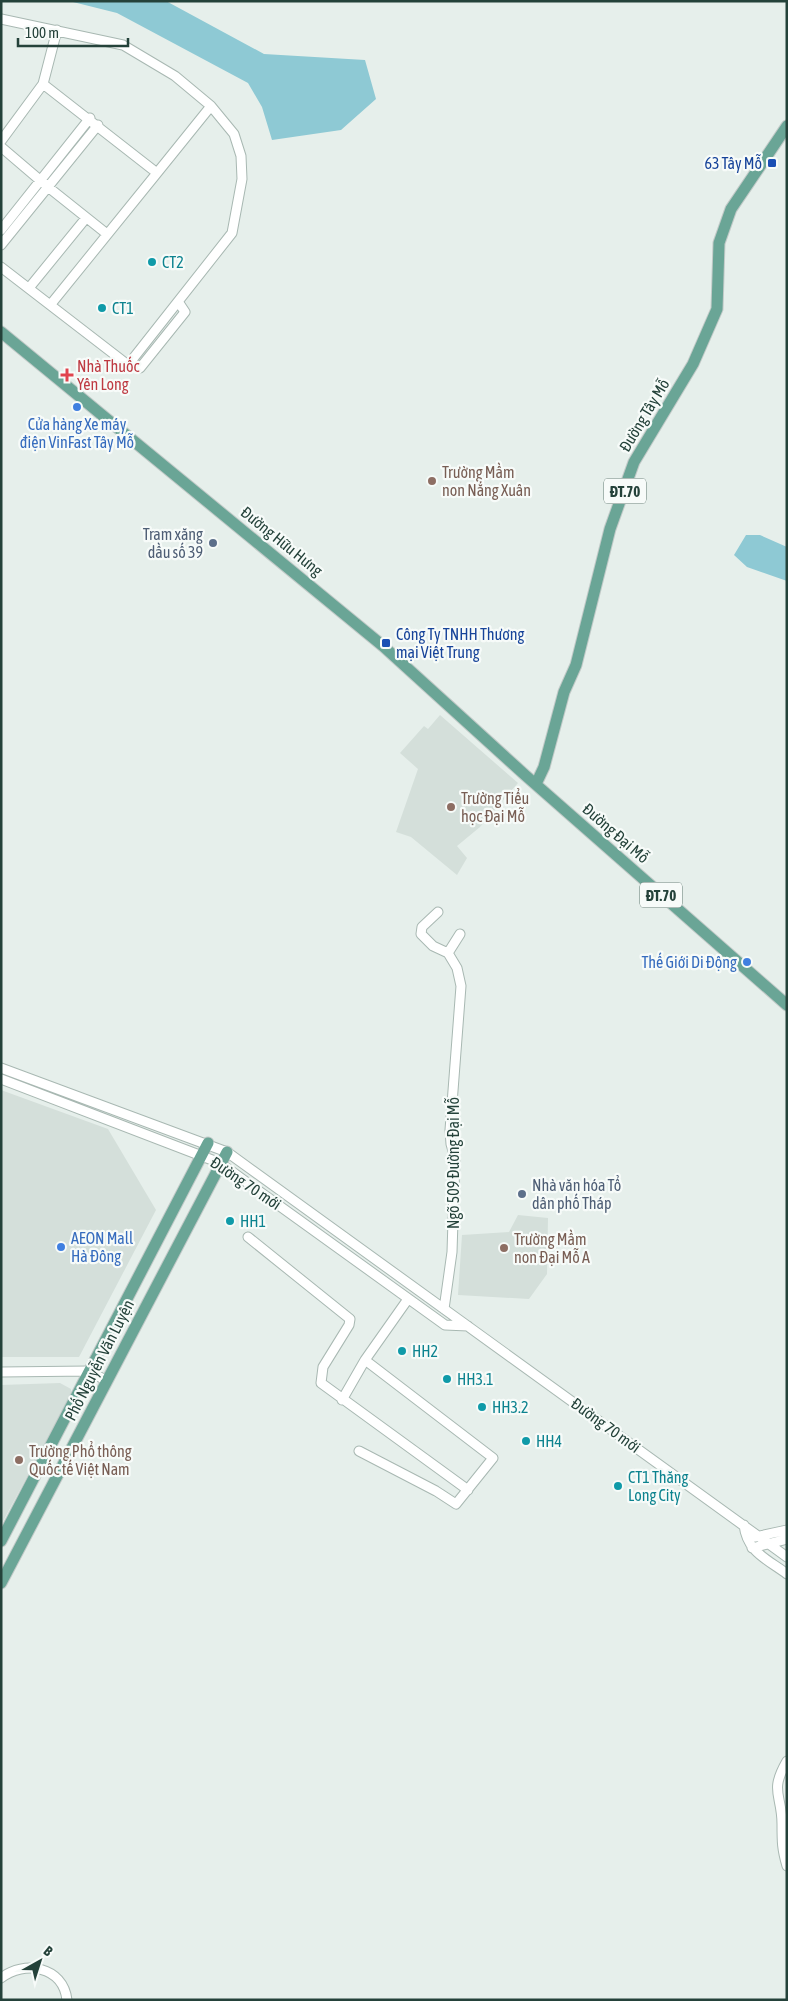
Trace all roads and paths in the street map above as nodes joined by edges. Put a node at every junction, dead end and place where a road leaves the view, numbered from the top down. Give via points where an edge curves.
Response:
1 (1, 19) edge
2 (57, 30) junction
3 (44, 84) junction
4 (211, 106) junction
5 (90, 118) junction
6 (98, 125) junction
7 (787, 126) edge
8 (1, 141) edge
9 (1, 146) edge
10 (157, 173) junction
11 (40, 181) junction
12 (48, 187) junction
13 (86, 218) junction
14 (1, 230) edge
15 (107, 234) junction
16 (1, 245) edge
17 (1, 267) edge
18 (29, 288) junction
19 (51, 304) junction
20 (1, 332) edge
21 (536, 784) junction
22 (438, 912) dead end
23 (460, 934) dead end
24 (448, 953) junction
25 (787, 1005) edge
26 (1, 1068) edge
27 (1, 1078) edge
28 (19, 1080) junction
29 (208, 1144) junction
30 (227, 1152) junction
31 (202, 1154) junction
32 (220, 1163) junction
33 (248, 1237) dead end
34 (408, 1299) junction
35 (444, 1309) junction
36 (468, 1326) junction
37 (366, 1360) junction
38 (89, 1371) junction
39 (1, 1372) edge
40 (107, 1380) junction
41 (342, 1400) junction
42 (359, 1451) dead end
43 (468, 1490) junction
44 (744, 1526) junction
45 (7, 1530) junction
46 (787, 1530) edge
47 (758, 1536) junction
48 (25, 1539) junction
49 (787, 1539) edge
50 (746, 1540) junction
51 (1, 1541) edge
52 (769, 1543) junction
53 (752, 1548) junction
54 (787, 1557) edge
55 (787, 1574) edge
56 (3, 1578) edge
57 (787, 1761) edge
58 (784, 1827) edge
59 (787, 1866) edge
60 (1, 1978) edge
61 (67, 2000) edge

1 - 2 street
2 - 3 street
2 - 4 street via 123,45 176,76
3 - 5 street
3 - 8 street
4 - 10 street
4 - 19 street via 234,134 242,156 238,204 232,233 179,303 185,312 168,334 140,368 128,364
5 - 6 street
5 - 11 street
6 - 10 street
6 - 12 street
7 - 21 main road, Đường Tây Mỗ / ĐT.70 via 731,209 719,243 717,309 693,364 634,462 610,530 576,665 564,692 544,767
9 - 11 street
10 - 15 street
11 - 12 street
11 - 14 street
12 - 13 street
12 - 16 street
13 - 15 street
13 - 18 street
15 - 19 street
17 - 18 street
18 - 19 street
20 - 21 main road, Đường Hữu Hưng via 384,646
21 - 25 main road, Đường Đại Mỗ / ĐT.70
22 - 24 street via 422,926 421,934
23 - 24 street
24 - 35 street, Ngõ 509 Đường Đại Mỗ via 461,986 450,1130 455,1158 453,1229
26 - 28 street
27 - 28 street, Đường 70 mới
28 - 29 street, Đường 70 mới
28 - 31 street, Đường 70 mới
29 - 30 street, Đường 70 mới
29 - 31 main road, Phố Nguyễn Văn Luyện
30 - 32 main road, Phố Nguyễn Văn Luyện
30 - 35 street, Đường 70 mới
31 - 32 street, Đường 70 mới
31 - 38 main road, Phố Nguyễn Văn Luyện via 131,1296
32 - 34 street, Đường 70 mới
32 - 40 main road, Phố Nguyễn Văn Luyện
33 - 41 street via 350,1319 323,1366 321,1383
34 - 36 street, Đường 70 mới via 444,1325
34 - 37 street
35 - 36 street, Đường 70 mới
36 - 44 street, Đường 70 mới
37 - 41 street
37 - 43 street via 493,1458
38 - 39 street
38 - 40 street
38 - 45 main road, Phố Nguyễn Văn Luyện
40 - 48 main road, Phố Nguyễn Văn Luyện
41 - 43 street
42 - 43 street via 456,1504
44 - 47 street, Đường 70 mới
44 - 50 street
45 - 48 main road
45 - 51 main road, Phố Nguyễn Văn Luyện
46 - 47 street
47 - 50 street
47 - 52 street, Đường 70 mới
48 - 56 main road, Phố Nguyễn Văn Luyện
49 - 52 street
50 - 53 street
52 - 53 street
52 - 54 street, Đường 70 mới
53 - 55 street
57 - 58 street via 776,1788
58 - 59 street via 780,1842
60 - 61 street via 21,1967 46,1971 62,1985

